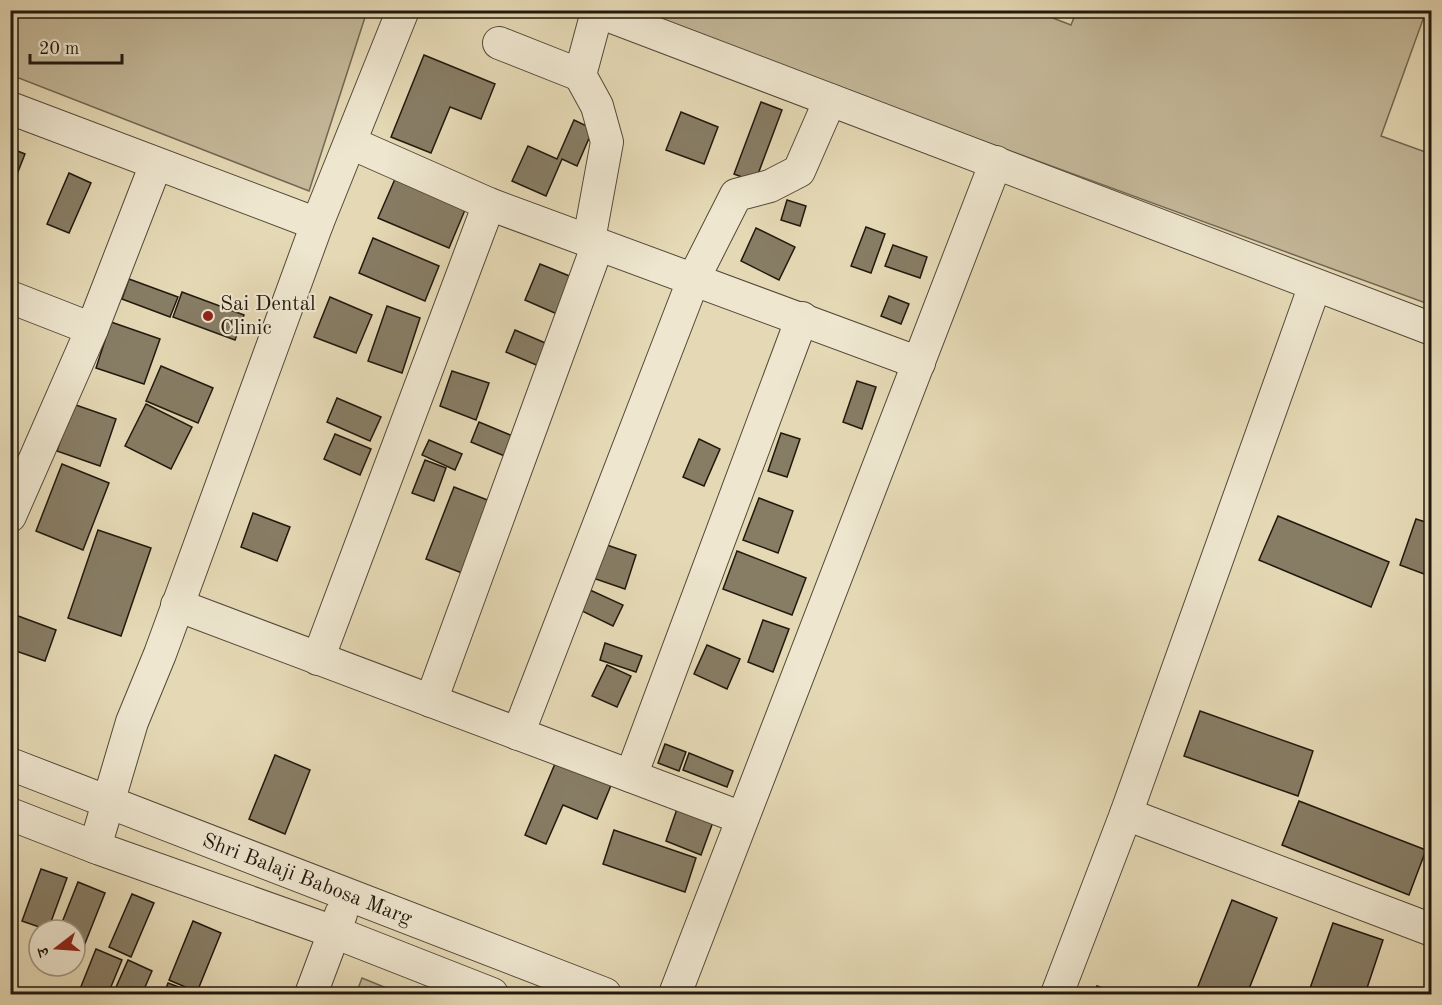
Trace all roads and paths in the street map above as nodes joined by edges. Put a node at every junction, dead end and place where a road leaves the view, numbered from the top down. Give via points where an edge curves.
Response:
1 (403, 10) edge
2 (595, 11) edge
3 (499, 43) dead end
4 (580, 75) junction
5 (830, 100) junction
6 (10, 108) edge
7 (351, 143) junction
8 (996, 162) junction
9 (156, 164) junction
10 (489, 204) junction
11 (317, 224) junction
12 (594, 242) junction
13 (693, 278) junction
14 (1315, 285) junction
15 (10, 297) edge
16 (802, 318) junction
17 (92, 329) junction
18 (1431, 329) edge
19 (920, 363) junction
20 (10, 516) edge
21 (177, 605) junction
22 (318, 659) junction
23 (431, 701) junction
24 (518, 734) junction
25 (10, 764) edge
26 (631, 776) junction
27 (108, 801) junction
28 (10, 814) edge
29 (1126, 814) junction
30 (742, 818) junction
31 (95, 847) junction
32 (348, 896) junction
33 (1431, 930) edge
34 (334, 932) junction
35 (311, 994) edge
36 (492, 994) edge
37 (604, 994) edge
38 (675, 994) edge
39 (1057, 994) edge

1 - 7 street
2 - 4 street
2 - 5 street
3 - 4 street
4 - 12 street via 597,106 607,142
5 - 8 street
5 - 13 street via 799,171 770,186 736,195
6 - 9 street
7 - 10 street
7 - 11 street
8 - 14 street
8 - 19 street
9 - 11 street
9 - 17 street
10 - 12 street
10 - 22 street
11 - 21 street
12 - 13 street
12 - 23 street
13 - 16 street
13 - 24 street
14 - 18 street
14 - 29 street
15 - 17 street
16 - 19 street
16 - 26 street
17 - 20 street
19 - 30 street
21 - 22 street
21 - 27 street via 132,722
22 - 23 street
23 - 24 street
24 - 26 street
25 - 27 street, Shri Balaji Babosa Marg
26 - 30 street
27 - 31 street
27 - 32 street, Shri Balaji Babosa Marg
28 - 31 street, Shri Balaji Babosa Marg
29 - 33 street
29 - 39 street
30 - 38 street
31 - 34 street, Shri Balaji Babosa Marg
32 - 34 street
32 - 37 street, Shri Balaji Babosa Marg
34 - 35 street
34 - 36 street, Shri Balaji Babosa Marg

